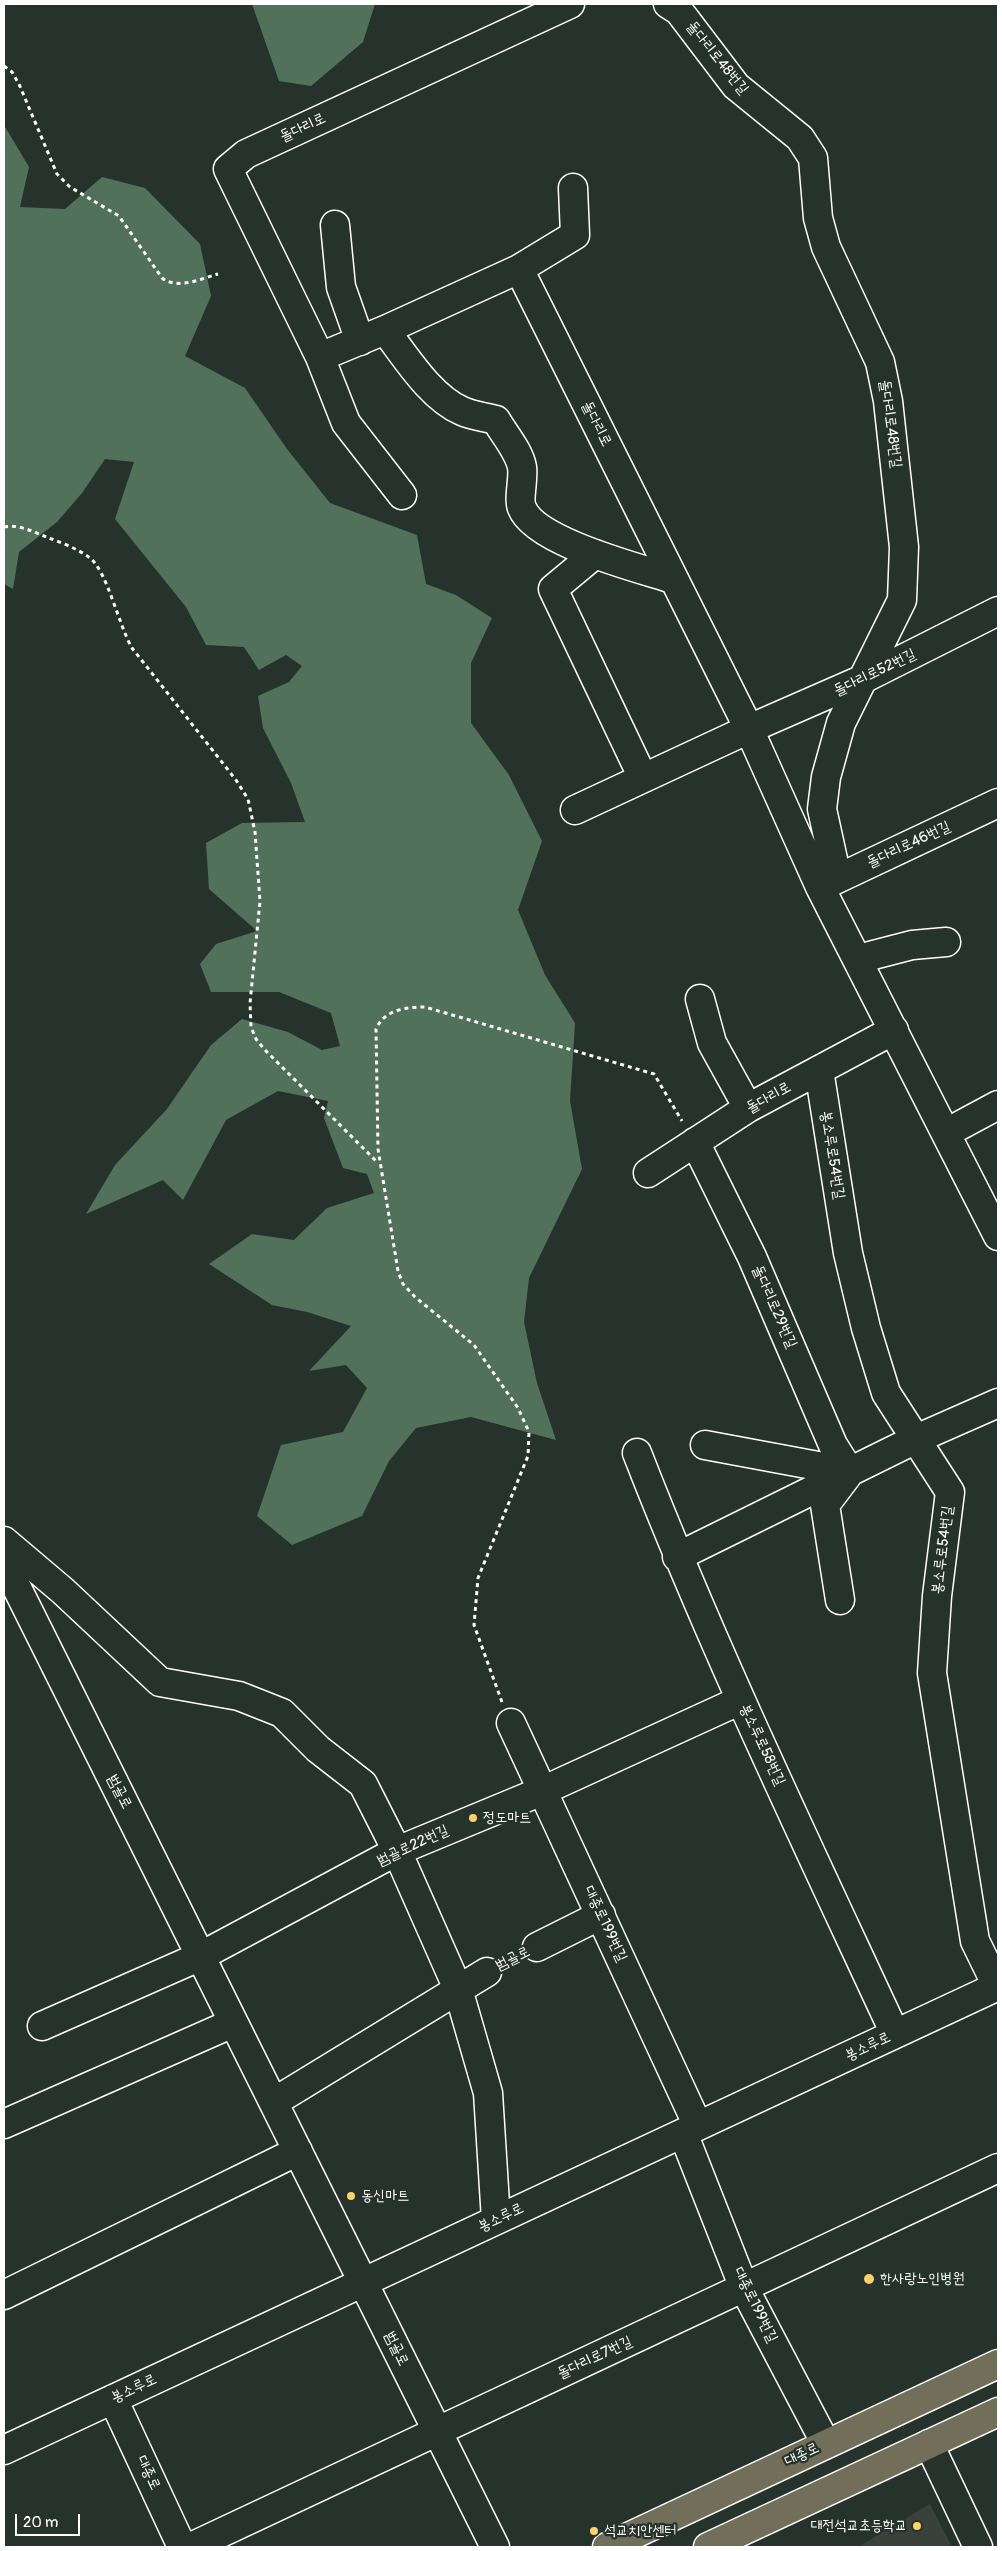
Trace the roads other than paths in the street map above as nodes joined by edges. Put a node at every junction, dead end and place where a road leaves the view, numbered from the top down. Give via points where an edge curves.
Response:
1 (570, 4) edge
2 (675, 6) edge
3 (573, 188) dead end
4 (336, 225) dead end
5 (519, 269) junction
6 (385, 330) junction
7 (360, 341) junction
8 (320, 357) junction
9 (402, 495) dead end
10 (595, 554) junction
11 (673, 579) junction
12 (998, 611) edge
13 (861, 680) junction
14 (748, 729) junction
15 (643, 778) junction
16 (998, 803) edge
17 (575, 810) dead end
18 (818, 883) junction
19 (946, 942) dead end
20 (858, 959) junction
21 (700, 999) dead end
22 (894, 1030) junction
23 (819, 1070) junction
24 (998, 1105) edge
25 (748, 1108) junction
26 (946, 1133) junction
27 (696, 1142) junction
28 (648, 1173) dead end
29 (998, 1236) edge
30 (996, 1409) edge
31 (914, 1440) junction
32 (705, 1445) dead end
33 (637, 1453) dead end
34 (850, 1472) junction
35 (4, 1541) edge
36 (677, 1557) junction
37 (4, 1562) edge
38 (840, 1600) dead end
39 (741, 1700) junction
40 (511, 1724) road end
41 (542, 1790) junction
42 (398, 1851) junction
43 (601, 1915) junction
44 (537, 1947) dead end
45 (201, 1956) junction
46 (487, 1972) dead end
47 (998, 1986) edge
48 (458, 1989) junction
49 (234, 2023) junction
50 (42, 2026) dead end
51 (895, 2034) junction
52 (274, 2102) junction
53 (4, 2124) edge
54 (691, 2130) junction
55 (298, 2151) junction
56 (998, 2168) edge
57 (496, 2220) junction
58 (363, 2282) junction
59 (744, 2288) junction
60 (4, 2295) edge
61 (998, 2364) edge
62 (113, 2399) junction
63 (998, 2412) edge
64 (437, 2432) junction
65 (826, 2444) junction
66 (929, 2444) junction
67 (4, 2450) edge
68 (182, 2547) edge
69 (191, 2547) edge
70 (495, 2547) edge
71 (607, 2547) edge
72 (708, 2547) edge
73 (978, 2547) edge

1 - 8 street, 돌다리로 via 246,154 228,169
2 - 13 street, 돌다리로48번길 via 736,86 800,138 813,158 818,218 826,247 880,362 888,401 904,547 902,600
3 - 5 street via 574,235
4 - 7 street via 341,287
5 - 6 street
5 - 11 street, 돌다리로
6 - 7 street
6 - 10 street via 422,380 439,394 462,411 496,420 521,464 520,506 527,518 543,531
7 - 8 street
8 - 9 street, 돌다리로 via 346,423
10 - 11 street
10 - 15 street via 553,589
11 - 14 street, 돌다리로
12 - 13 street, 돌다리로52번길
13 - 14 street, 돌다리로52번길
13 - 18 street, 돌다리로48번길 via 841,724 826,777 822,809 834,864
14 - 15 street
14 - 18 street, 돌다리로
15 - 17 street
16 - 18 street, 돌다리로46번길
18 - 20 street, 돌다리로
19 - 20 street via 912,945
20 - 22 street, 돌다리로
21 - 25 street via 712,1043
22 - 23 street, 돌다리로
22 - 26 street, 돌다리로
23 - 25 street, 돌다리로
23 - 31 street, 봉소루로54번길 via 848,1253 866,1328 886,1393
24 - 26 street
25 - 27 street, 돌다리로
26 - 29 street, 돌다리로
27 - 28 street, 돌다리로
27 - 34 street, 돌다리로29번길 via 752,1257 833,1445
30 - 31 street
31 - 34 street
31 - 47 street, 봉소루로54번길 via 950,1492 936,1596 932,1673 975,1941
32 - 34 street
33 - 36 street, 봉소루로58번길
34 - 36 street
34 - 38 street via 825,1505
35 - 42 street via 64,1591 160,1682 238,1696 282,1713 318,1749 363,1784
36 - 39 street, 봉소루로58번길
37 - 45 street, 범골로
39 - 41 street, 범골로22번길
39 - 51 street, 봉소루로58번길
40 - 41 street, 대종로199번길
41 - 42 street, 범골로22번길
41 - 43 street, 대종로199번길
42 - 45 street, 범골로22번길
42 - 48 street
43 - 44 street, 범골로
43 - 54 street, 대종로199번길
45 - 49 street, 범골로
45 - 50 street, 범골로22번길
46 - 48 street, 범골로
47 - 51 street, 봉소루로
48 - 52 street, 범골로
48 - 57 street via 488,2093
49 - 52 street, 범골로
49 - 53 street
51 - 54 street, 봉소루로
52 - 55 street, 범골로
54 - 57 street, 봉소루로
54 - 59 street, 대종로199번길
55 - 58 street, 범골로
55 - 60 street
56 - 59 street, 돌다리로7번길
57 - 58 street, 봉소루로
58 - 62 street, 봉소루로
58 - 64 street, 범골로
59 - 64 street, 돌다리로7번길
59 - 65 street, 대종로199번길
61 - 65 main road, 대종로
62 - 67 street, 봉소루로
62 - 68 street, 대종로
63 - 66 main road
64 - 69 street, 돌다리로7번길
64 - 70 street, 범골로
65 - 71 main road, 대종로
66 - 72 main road
66 - 73 street

